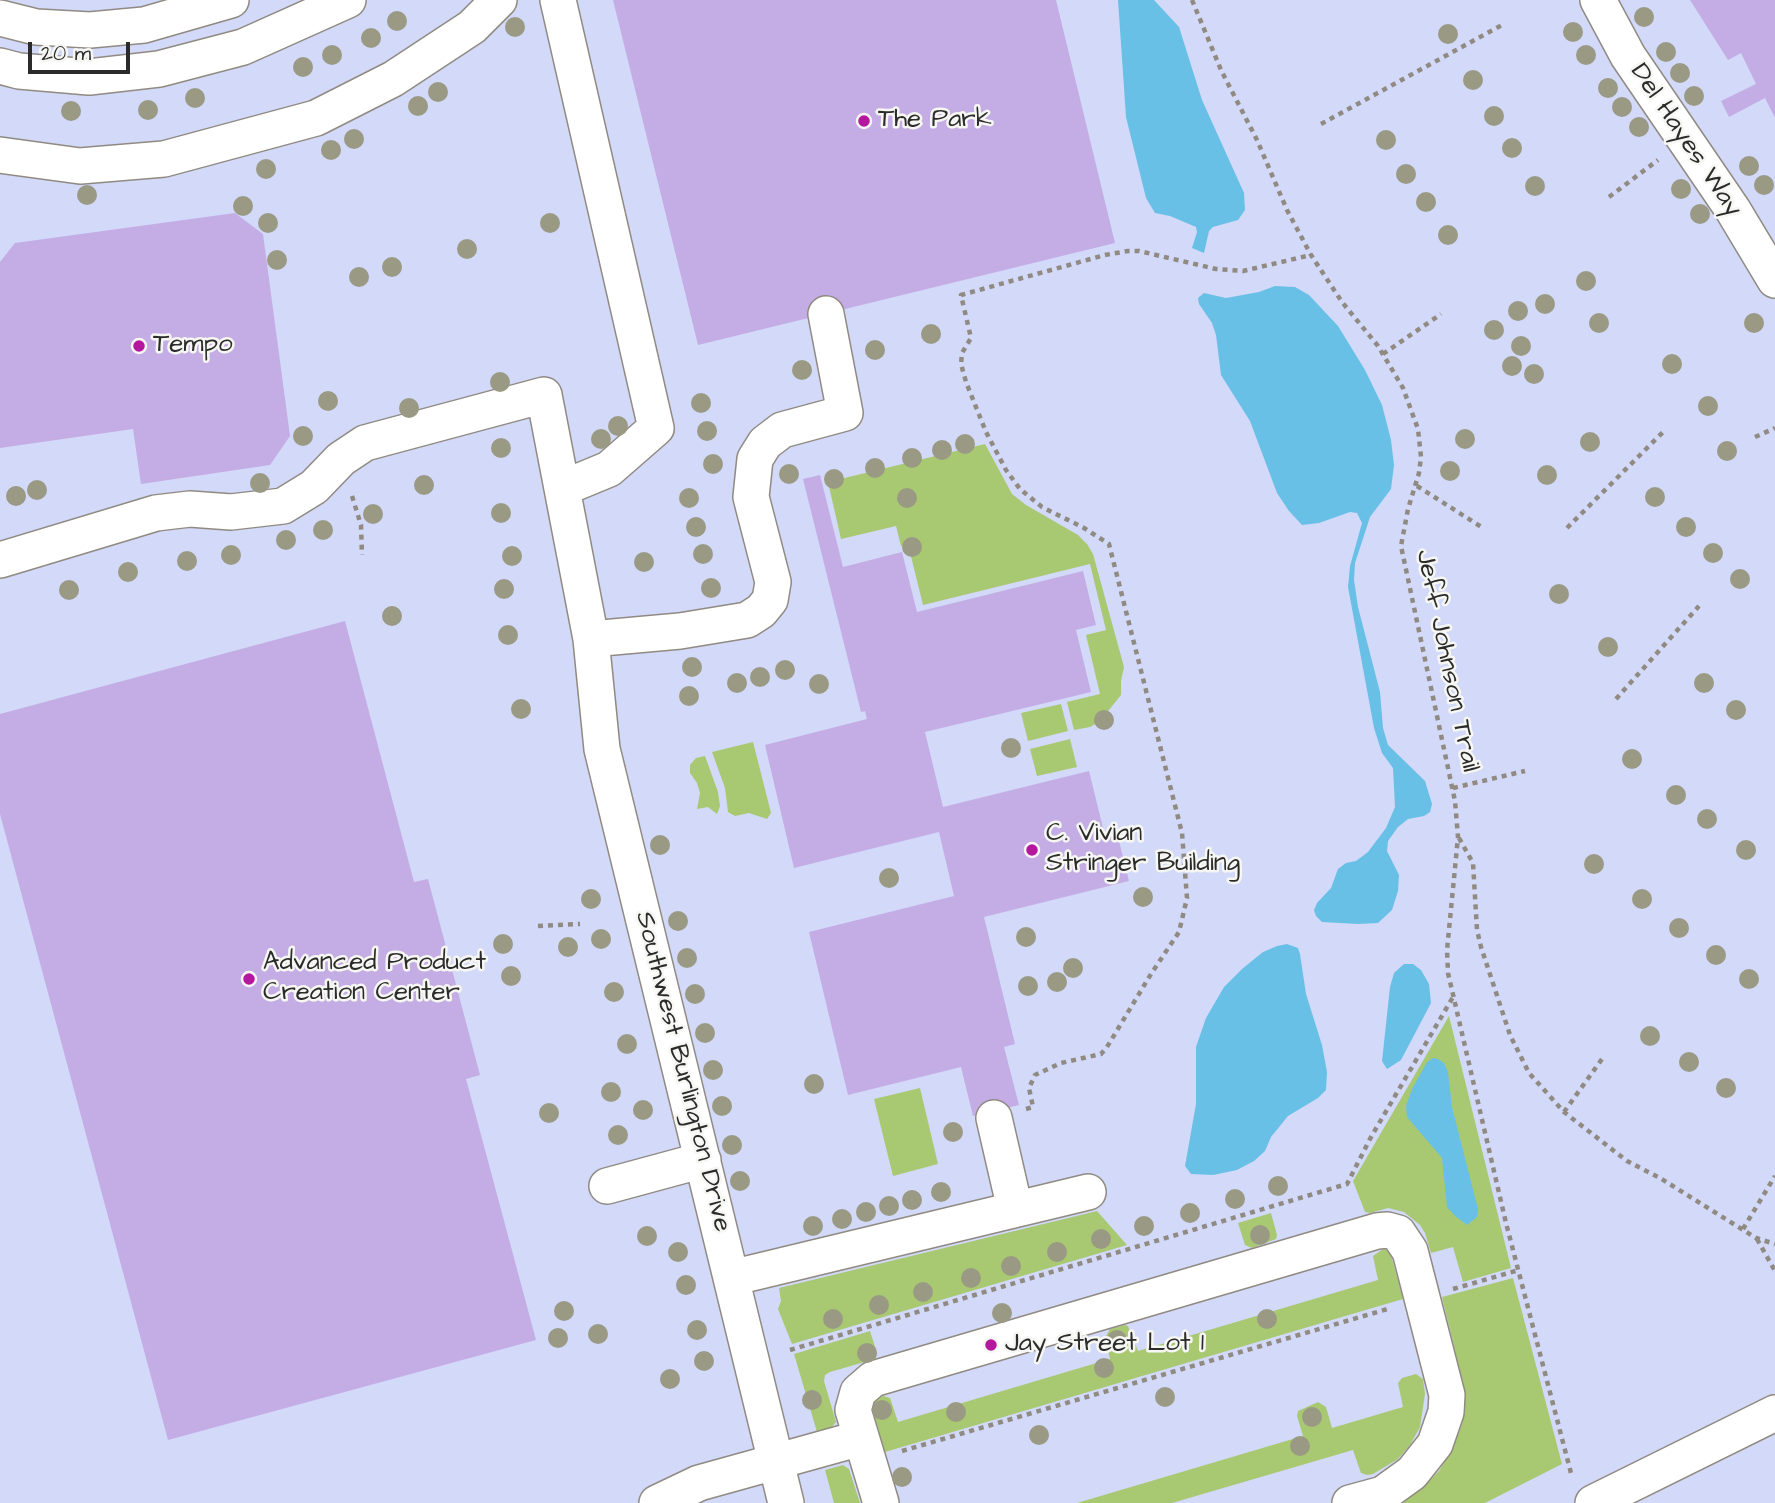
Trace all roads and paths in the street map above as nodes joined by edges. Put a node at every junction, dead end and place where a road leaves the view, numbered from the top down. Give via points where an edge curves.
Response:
1 (231, 0) edge
2 (348, 0) edge
3 (499, 0) edge
4 (558, 0) edge
5 (1192, 0) edge
6 (1598, 0) edge
7 (0, 18) edge
8 (1502, 25) dead end
9 (0, 65) edge
10 (1321, 124) dead end
11 (1684, 140) junction
12 (0, 155) edge
13 (1609, 197) dead end
14 (1311, 255) junction
15 (1775, 280) edge
16 (825, 314) dead end
17 (1441, 314) dead end
18 (1383, 354) junction
19 (1775, 428) edge
20 (1667, 429) dead end
21 (1755, 437) dead end
22 (1417, 486) junction
23 (563, 488) junction
24 (356, 509) dead end
25 (1483, 528) dead end
26 (1567, 528) dead end
27 (362, 555) dead end
28 (0, 560) edge
29 (1699, 606) dead end
30 (591, 639) junction
31 (1616, 699) dead end
32 (1525, 771) dead end
33 (1453, 788) junction
34 (1458, 837) junction
35 (580, 924) dead end
36 (537, 926) dead end
37 (1453, 997) junction
38 (1602, 1059) dead end
39 (1563, 1112) junction
40 (995, 1118) joint
41 (703, 1160) junction
42 (1775, 1176) edge
43 (607, 1186) dead end
44 (1088, 1192) dead end
45 (1015, 1209) junction
46 (1742, 1229) junction
47 (1756, 1238) junction
48 (1775, 1244) edge
49 (1519, 1270) junction
50 (1775, 1271) edge
51 (731, 1278) junction
52 (1422, 1298) junction
53 (790, 1350) dead end
54 (1775, 1413) edge
55 (865, 1449) junction
56 (1567, 1457) dead end
57 (776, 1462) junction
58 (657, 1503) edge
59 (786, 1503) edge
60 (881, 1503) edge
61 (1350, 1503) edge
62 (1593, 1503) edge

1 - 7 street via 144,25 90,30 36,27
2 - 9 street via 243,47 159,69 89,77
3 - 12 street via 472,26 393,79 316,118 164,159 80,166
4 - 23 street via 656,428 609,469
5 - 14 path, Jeff Johnson Trail
6 - 11 street, Del Hayes Way via 1628,56
8 - 10 path
11 - 13 path
11 - 15 street, Del Hayes Way
14 - 18 path, Jeff Johnson Trail
14 - 40 path via 1243,271 1128,251 961,295 971,338 961,364 986,432 1006,470 1042,507 1109,544 1182,833 1187,898 1179,932 1101,1054 1035,1074 1029,1088 1033,1107
16 - 30 street via 845,413 782,430 765,443 751,478 751,497 773,582 771,600 747,620
17 - 18 path
18 - 22 path, Jeff Johnson Trail via 1418,429
19 - 21 path
20 - 26 path
22 - 25 path
22 - 33 path, Jeff Johnson Trail via 1402,547
23 - 28 street, Southwest Burlington Drive via 544,395 365,443 341,459 314,487 283,506 156,513
23 - 30 street, Southwest Burlington Drive
24 - 27 path
29 - 31 path
30 - 41 street, Southwest Burlington Drive via 602,749
32 - 33 path
33 - 34 path, Jeff Johnson Trail
34 - 37 path via 1447,950
34 - 39 path, Jeff Johnson Trail via 1473,863 1480,947 1510,1035 1529,1073
35 - 36 path
37 - 49 path
37 - 53 path via 1347,1184
38 - 39 path
39 - 46 path, Jeff Johnson Trail via 1627,1161
40 - 45 street
41 - 43 street
41 - 51 street, Southwest Burlington Drive
42 - 46 path
44 - 45 street
45 - 51 street
46 - 47 path, Jeff Johnson Trail
47 - 48 path, Jeff Johnson Trail
47 - 50 path
49 - 52 path
49 - 56 path
51 - 57 street, Southwest Burlington Drive
52 - 55 path
52 - 55 street via 1406,1242 1398,1233 1377,1231 873,1379 858,1392 853,1410
52 - 61 street via 1447,1395 1443,1426 1435,1444 1406,1479 1383,1494
54 - 62 street
55 - 57 street
55 - 60 street
57 - 58 street via 699,1483
57 - 59 street, Southwest Burlington Drive

